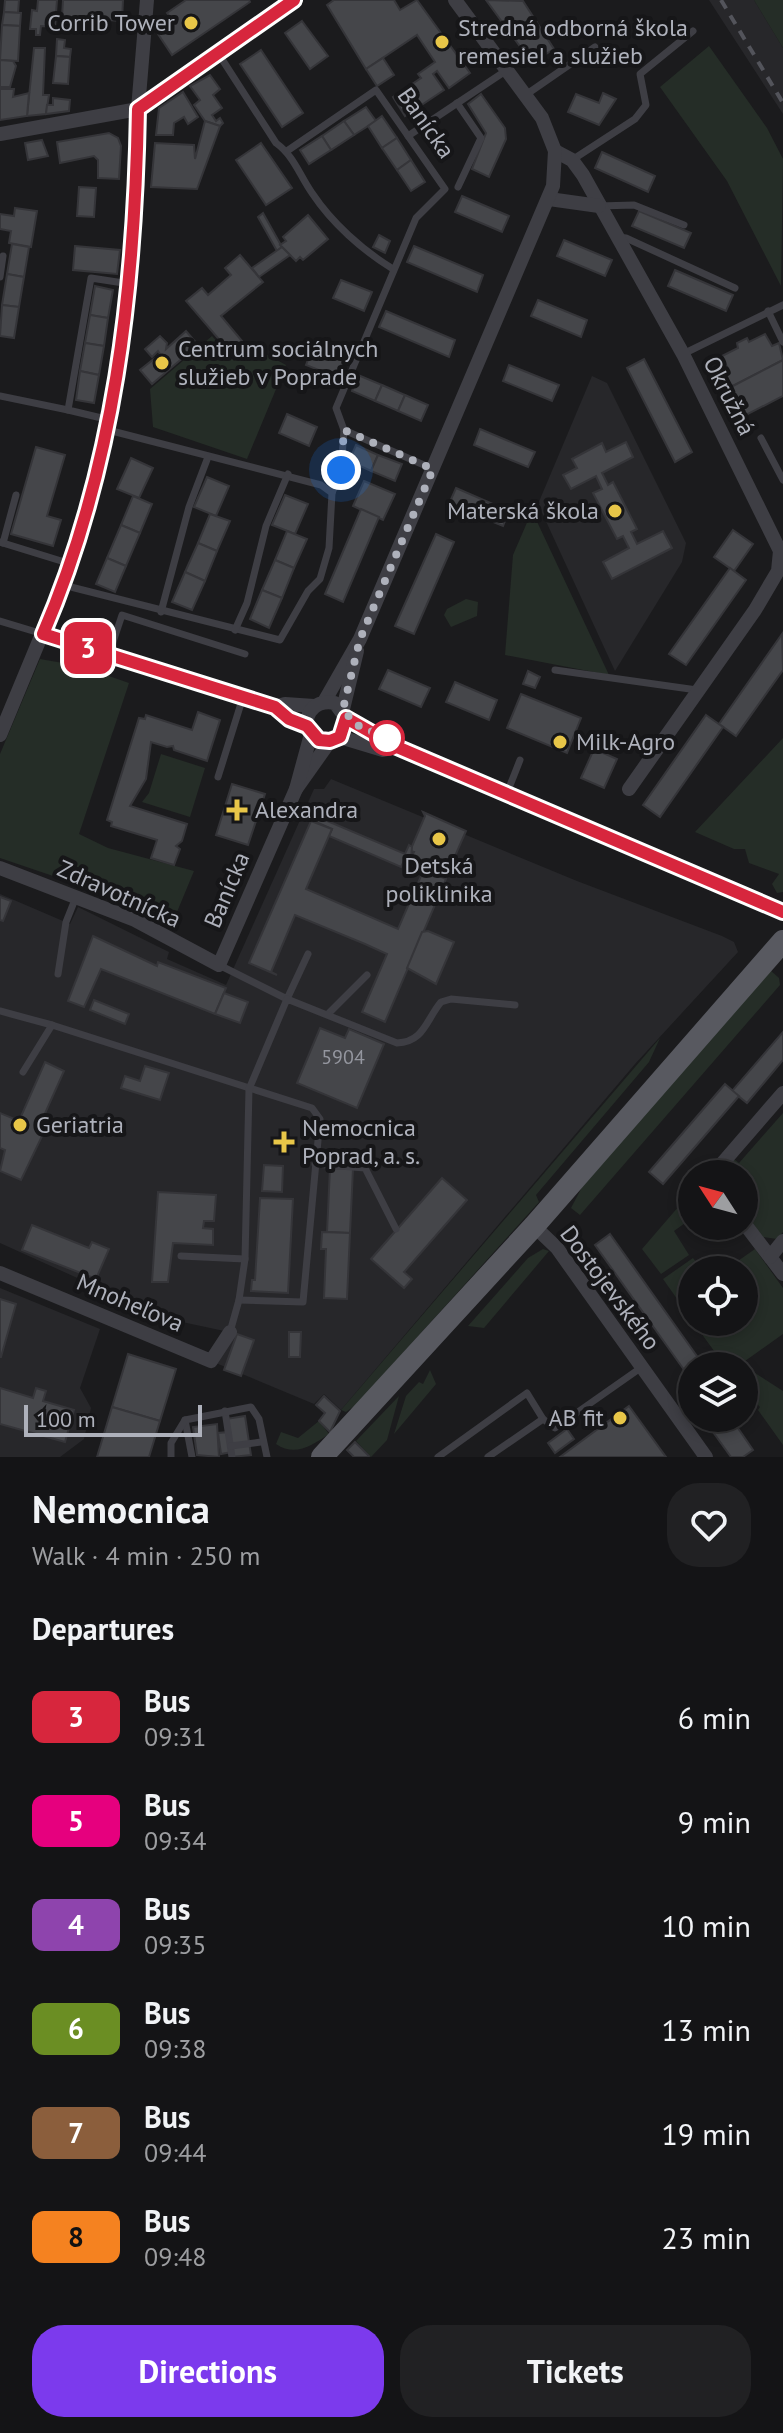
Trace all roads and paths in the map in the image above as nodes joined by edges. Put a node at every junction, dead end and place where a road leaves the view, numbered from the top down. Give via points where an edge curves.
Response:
1 (147, 0) edge
2 (294, 0) edge
3 (455, 0) edge
4 (693, 31) dead end
5 (595, 47) dead end
6 (218, 53) junction
7 (509, 69) junction
8 (527, 94) junction
9 (457, 103) junction
10 (138, 109) junction
11 (0, 134) edge
12 (408, 136) junction
13 (287, 151) junction
14 (555, 151) junction
15 (572, 160) junction
16 (458, 187) dead end
17 (549, 199) junction
18 (599, 206) junction
19 (684, 225) dead end
20 (616, 237) junction
21 (3, 256) dead end
22 (393, 269) junction
23 (0, 277) edge
24 (130, 284) junction
25 (735, 288) dead end
26 (783, 305) edge
27 (768, 311) junction
28 (783, 342) edge
29 (683, 354) junction
30 (0, 396) edge
31 (68, 410) junction
32 (109, 425) junction
33 (344, 430) junction
34 (761, 438) dead end
35 (208, 457) junction
36 (433, 469) junction
37 (288, 474) junction
38 (783, 480) edge
39 (332, 493) junction
40 (16, 495) dead end
41 (778, 530) edge
42 (2, 542) edge
43 (71, 564) junction
44 (63, 585) junction
45 (161, 612) junction
46 (0, 621) edge
47 (235, 630) junction
48 (43, 634) junction
49 (360, 639) junction
50 (109, 654) junction
51 (245, 654) dead end
52 (555, 670) dead end
53 (699, 691) junction
54 (243, 697) junction
55 (319, 704) junction
56 (275, 707) junction
57 (344, 714) junction
58 (309, 730) junction
59 (0, 735) edge
60 (335, 739) junction
61 (397, 747) junction
62 (520, 760) dead end
63 (218, 777) dead end
64 (296, 789) junction
65 (629, 789) dead end
66 (507, 793) junction
67 (0, 868) edge
68 (76, 897) junction
69 (783, 912) edge
70 (783, 941) edge
71 (308, 954) dead end
72 (219, 965) junction
73 (58, 974) dead end
74 (367, 975) dead end
75 (287, 999) junction
76 (515, 1005) dead end
77 (0, 1011) edge
78 (328, 1014) junction
79 (52, 1025) junction
80 (23, 1072) dead end
81 (249, 1089) junction
82 (783, 1093) edge
83 (725, 1160) edge
84 (315, 1164) junction
85 (534, 1226) junction
86 (396, 1229) dead end
87 (757, 1240) edge
88 (783, 1241) edge
89 (181, 1256) dead end
90 (770, 1257) junction
91 (245, 1259) junction
92 (0, 1273) edge
93 (783, 1274) edge
94 (239, 1300) junction
95 (230, 1332) joint
96 (642, 1367) junction
97 (225, 1411) junction
98 (543, 1419) junction
99 (185, 1420) junction
100 (261, 1442) junction
101 (231, 1446) junction
102 (171, 1457) edge
103 (192, 1457) edge
104 (232, 1457) edge
105 (267, 1457) edge
106 (322, 1457) edge
107 (438, 1457) edge
108 (488, 1457) edge
109 (706, 1457) edge

1 - 10 street
2 - 6 street
3 - 7 street
4 - 15 lane via 640,74 646,105 635,119
5 - 8 lane
6 - 10 street
6 - 13 lane via 276,143
7 - 8 street
7 - 9 lane
8 - 14 street
9 - 12 lane
9 - 16 lane via 481,138
10 - 11 street
10 - 24 street
12 - 13 lane, Banícka via 376,90
12 - 22 lane, Banícka via 445,189 416,218
13 - 22 lane via 321,205 357,243
14 - 15 street
14 - 17 street
15 - 18 street, Okružná
17 - 18 street
17 - 36 street
18 - 19 lane via 634,205
18 - 20 street, Okružná
20 - 25 lane
20 - 29 street, Okružná
21 - 23 lane
22 - 33 lane, Banícka via 336,408
24 - 31 lane via 91,278
24 - 32 street
26 - 27 lane
27 - 28 lane
27 - 29 lane
29 - 41 street, Okružná
30 - 31 lane
31 - 32 lane
32 - 35 lane
32 - 43 street
33 - 36 lane
33 - 39 lane, Banícka via 341,470
34 - 38 lane
35 - 37 lane
35 - 45 lane
36 - 49 street
37 - 39 lane
37 - 47 lane via 266,526
39 - 47 lane, Banícka via 329,548 320,579 280,640
40 - 42 lane
41 - 53 street, Okružná via 778,571
42 - 43 lane
43 - 44 street
44 - 45 lane
44 - 48 street
45 - 47 lane
46 - 48 lane
48 - 50 street
48 - 59 street
49 - 55 street
49 - 57 street
50 - 51 lane via 122,615
50 - 54 street
52 - 53 lane
53 - 65 street, Okružná
54 - 56 street
54 - 63 lane
55 - 56 street
55 - 57 street
55 - 58 street via 308,715
56 - 58 street
57 - 60 street
57 - 61 street
58 - 60 street via 319,740
58 - 64 street, Banícka
60 - 61 street via 383,750
60 - 64 street, Banícka
61 - 66 street
62 - 66 lane
64 - 72 street, Banícka
66 - 69 street
67 - 68 street, Zdravotnícka
68 - 72 street, Zdravotnícka via 135,920
68 - 73 lane via 66,922
70 - 85 main road
71 - 75 lane
72 - 75 lane
74 - 78 lane
75 - 78 lane
75 - 81 lane
76 - 78 lane via 441,1002 421,1036 410,1043 397,1043
77 - 79 lane
79 - 80 lane
79 - 81 lane
81 - 84 lane via 312,1108 320,1119
81 - 91 lane
82 - 83 street
84 - 86 lane via 365,1168
84 - 94 lane via 303,1302
85 - 96 street, Dostojevského via 557,1248
85 - 106 main road
87 - 90 street
88 - 90 street
89 - 91 lane
90 - 93 street
91 - 94 lane
92 - 95 street, Mnoheľova via 211,1361
94 - 95 lane
96 - 98 lane via 560,1426 549,1426
96 - 109 street, Dostojevského
97 - 99 lane
97 - 100 lane via 251,1407 259,1419
97 - 101 lane
98 - 107 lane via 527,1393
98 - 108 lane
99 - 102 lane via 171,1443
99 - 103 lane
100 - 101 lane
100 - 105 lane
101 - 104 lane

